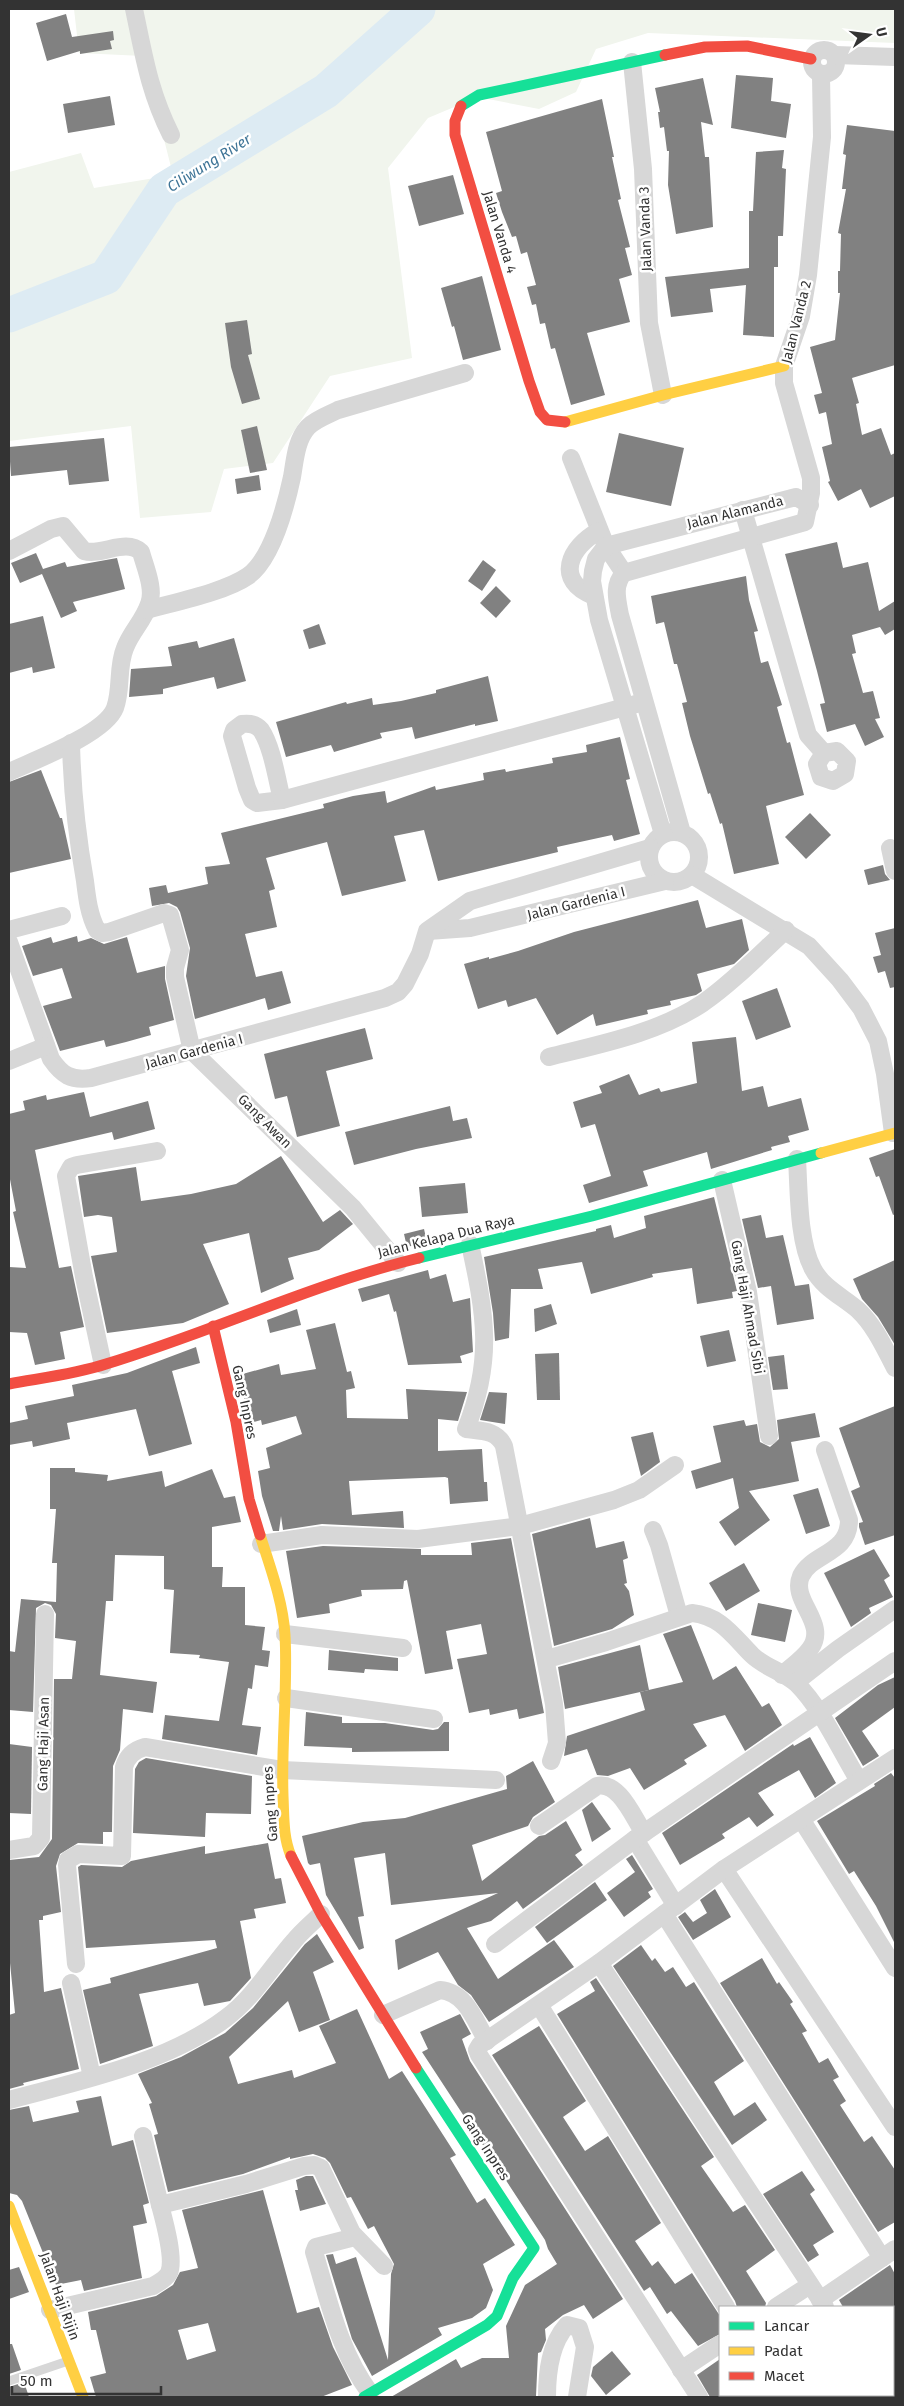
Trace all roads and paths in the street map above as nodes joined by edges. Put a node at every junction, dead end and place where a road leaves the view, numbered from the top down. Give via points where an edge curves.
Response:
1 (134, 9) edge
2 (834, 55) junction
3 (895, 57) edge
4 (811, 59) junction
5 (632, 62) junction
6 (821, 75) junction
7 (171, 135) dead end
8 (784, 366) junction
9 (465, 373) dead end
10 (664, 395) junction
11 (571, 458) dead end
12 (810, 505) junction
13 (743, 510) junction
14 (603, 538) junction
15 (750, 538) junction
16 (9, 551) edge
17 (624, 573) junction
18 (147, 610) junction
19 (646, 701) junction
20 (624, 707) junction
21 (71, 743) junction
22 (824, 753) dead end
23 (9, 772) edge
24 (282, 800) dead end
25 (682, 833) junction
26 (663, 834) junction
27 (650, 848) junction
28 (890, 848) dead end
29 (895, 870) edge
30 (692, 875) junction
31 (665, 881) junction
32 (62, 916) dead end
33 (9, 930) edge
34 (786, 930) junction
35 (427, 931) junction
36 (9, 942) edge
37 (46, 1046) junction
38 (192, 1051) junction
39 (549, 1057) dead end
40 (9, 1061) edge
41 (894, 1133) edge
42 (157, 1151) dead end
43 (797, 1160) junction
44 (722, 1180) junction
45 (470, 1244) junction
46 (398, 1263) junction
47 (213, 1326) junction
48 (103, 1365) junction
49 (895, 1368) edge
50 (9, 1384) edge
51 (769, 1436) dead end
52 (825, 1450) dead end
53 (675, 1465) dead end
54 (520, 1526) junction
55 (653, 1530) dead end
56 (261, 1544) junction
57 (895, 1610) edge
58 (45, 1614) dead end
59 (679, 1616) junction
60 (285, 1634) junction
61 (404, 1648) dead end
62 (547, 1659) junction
63 (895, 1661) edge
64 (789, 1679) junction
65 (286, 1698) junction
66 (818, 1714) junction
67 (434, 1719) dead end
68 (895, 1758) edge
69 (551, 1761) dead end
70 (282, 1770) junction
71 (496, 1780) dead end
72 (859, 1781) junction
73 (801, 1819) junction
74 (539, 1826) dead end
75 (640, 1836) junction
76 (9, 1850) edge
77 (724, 1870) junction
78 (670, 1910) junction
79 (321, 1914) junction
80 (495, 1944) dead end
81 (599, 1963) junction
82 (76, 1964) dead end
83 (895, 1968) edge
84 (71, 1983) dead end
85 (539, 2005) junction
86 (383, 2015) junction
87 (487, 2041) junction
88 (92, 2077) junction
89 (9, 2100) edge
90 (895, 2127) edge
91 (143, 2136) dead end
92 (160, 2205) junction
93 (9, 2206) edge
94 (355, 2237) junction
95 (889, 2253) edge
96 (384, 2266) dead end
97 (810, 2285) junction
98 (822, 2304) edge
99 (725, 2306) edge
100 (778, 2306) edge
101 (50, 2310) junction
102 (719, 2345) edge
103 (68, 2361) junction
104 (681, 2370) junction
105 (9, 2382) edge
106 (367, 2395) edge
107 (83, 2397) edge
108 (547, 2397) edge
109 (577, 2397) edge
110 (699, 2397) edge

1 - 7 street via 153,95
2 - 3 street
2 - 4 street via 827,49 817,51
2 - 6 street via 836,65 830,73
4 - 5 street, Jalan Vanda 4 via 776,50 739,46 705,47
4 - 6 street via 813,69
5 - 10 street, Jalan Vanda 3 via 643,169 649,323
5 - 10 street, Jalan Vanda 4 via 470,98 457,110 455,135 540,412 547,420 564,423
6 - 8 street, Jalan Vanda 2 via 822,137 808,275 800,316
8 - 10 street, Jalan Vanda 4
8 - 12 street, Jalan Vanda 2 via 784,383 811,478
9 - 18 street via 320,418 302,435 278,526 261,564 248,576 232,583
11 - 14 street
12 - 13 street, Jalan Alamanda via 796,497
12 - 15 street, Jalan Alamanda via 805,522
13 - 14 street, Jalan Alamanda
13 - 15 street
14 - 17 street
14 - 20 street via 593,571 594,596
15 - 17 street, Jalan Alamanda
15 - 22 street via 806,729 810,740
16 - 18 street via 63,526 84,551 136,548 141,552 150,591
17 - 19 street via 616,587 620,615
18 - 21 street via 123,652 112,714
19 - 20 street
19 - 25 street
20 - 24 street
20 - 26 street
21 - 23 street
21 - 38 street via 78,832 93,923 102,933 168,914 180,950 175,977
25 - 26 street
25 - 30 street via 697,847 698,866
26 - 27 street
27 - 31 street via 651,868
27 - 35 street via 470,901
28 - 29 street
30 - 31 street via 684,881
30 - 34 street
31 - 35 street, Jalan Gardenia I via 470,928
32 - 33 street
34 - 39 street via 743,971 690,1010 661,1025
34 - 41 street via 822,958 870,1023 883,1063
35 - 38 street, Jalan Gardenia I via 412,972 398,992 374,1002
36 - 37 street, Jalan Gardenia I
37 - 38 street, Jalan Gardenia I via 58,1069 68,1078 78,1080
37 - 40 street
38 - 46 street, Gang Awan via 353,1208
41 - 43 street, Jalan Kelapa Dua Raya
42 - 48 street via 77,1165 71,1167 66,1176
43 - 44 street, Jalan Kelapa Dua Raya
43 - 49 street via 804,1234 813,1269 831,1290 860,1312 871,1325
44 - 45 street, Jalan Kelapa Dua Raya via 599,1214
44 - 51 street, Gang Haji Ahmad Sibi via 748,1292
45 - 46 street, Jalan Kelapa Dua Raya
45 - 54 street via 486,1338 485,1359 466,1429 493,1433 501,1438
46 - 47 street, Jalan Kelapa Dua Raya via 325,1284
47 - 48 street, Jalan Kelapa Dua Raya
47 - 56 street, Gang Inpres
48 - 50 street, Jalan Kelapa Dua Raya
52 - 64 street via 850,1520 849,1529 837,1547 802,1575 800,1591 816,1631 810,1649
53 - 54 street via 639,1490 614,1500
54 - 56 street via 418,1539 329,1535
54 - 62 street
55 - 59 street
56 - 60 street, Gang Inpres via 282,1609
57 - 64 street
58 - 76 street, Gang Haji Asan via 41,1838 34,1846
59 - 62 street
59 - 64 street via 692,1612 717,1619 764,1666
60 - 61 street
60 - 65 street, Gang Inpres
62 - 69 street via 557,1728 557,1742
63 - 66 street
64 - 66 street
65 - 67 street
65 - 70 street, Gang Inpres
66 - 72 street
66 - 75 street
68 - 72 street
70 - 71 street
70 - 79 street, Gang Inpres via 284,1831 288,1849
70 - 82 street via 145,1747 129,1756 124,1767 122,1856 74,1855 67,1865
72 - 73 street
73 - 77 street
73 - 83 street
74 - 75 street via 596,1786 605,1784 617,1793
75 - 78 street
75 - 80 street
77 - 78 street
77 - 90 street
78 - 81 street
78 - 95 street
79 - 86 street, Gang Inpres
79 - 88 street via 294,1941 246,2001 226,2019 173,2048
81 - 85 street
81 - 97 street
84 - 88 street
85 - 87 street
85 - 99 street
86 - 87 street via 440,1990 450,1991 463,2001
86 - 106 street, Gang Inpres via 534,2248 514,2278 497,2316 487,2325
87 - 104 street via 478,2050 478,2055
88 - 89 street
91 - 92 street
92 - 94 street via 314,2165 327,2176
92 - 101 street via 170,2262 169,2274 162,2281 153,2286
93 - 101 street, Jalan Haji Rijin
94 - 96 street
94 - 106 street via 316,2247 314,2252 345,2353
95 - 98 street
97 - 98 street
97 - 100 street
101 - 103 street, Jalan Haji Rijin
102 - 104 street
103 - 105 lane
103 - 107 street, Jalan Haji Rijin
104 - 110 street
108 - 109 street via 547,2376 555,2343 567,2325 579,2328 585,2347

